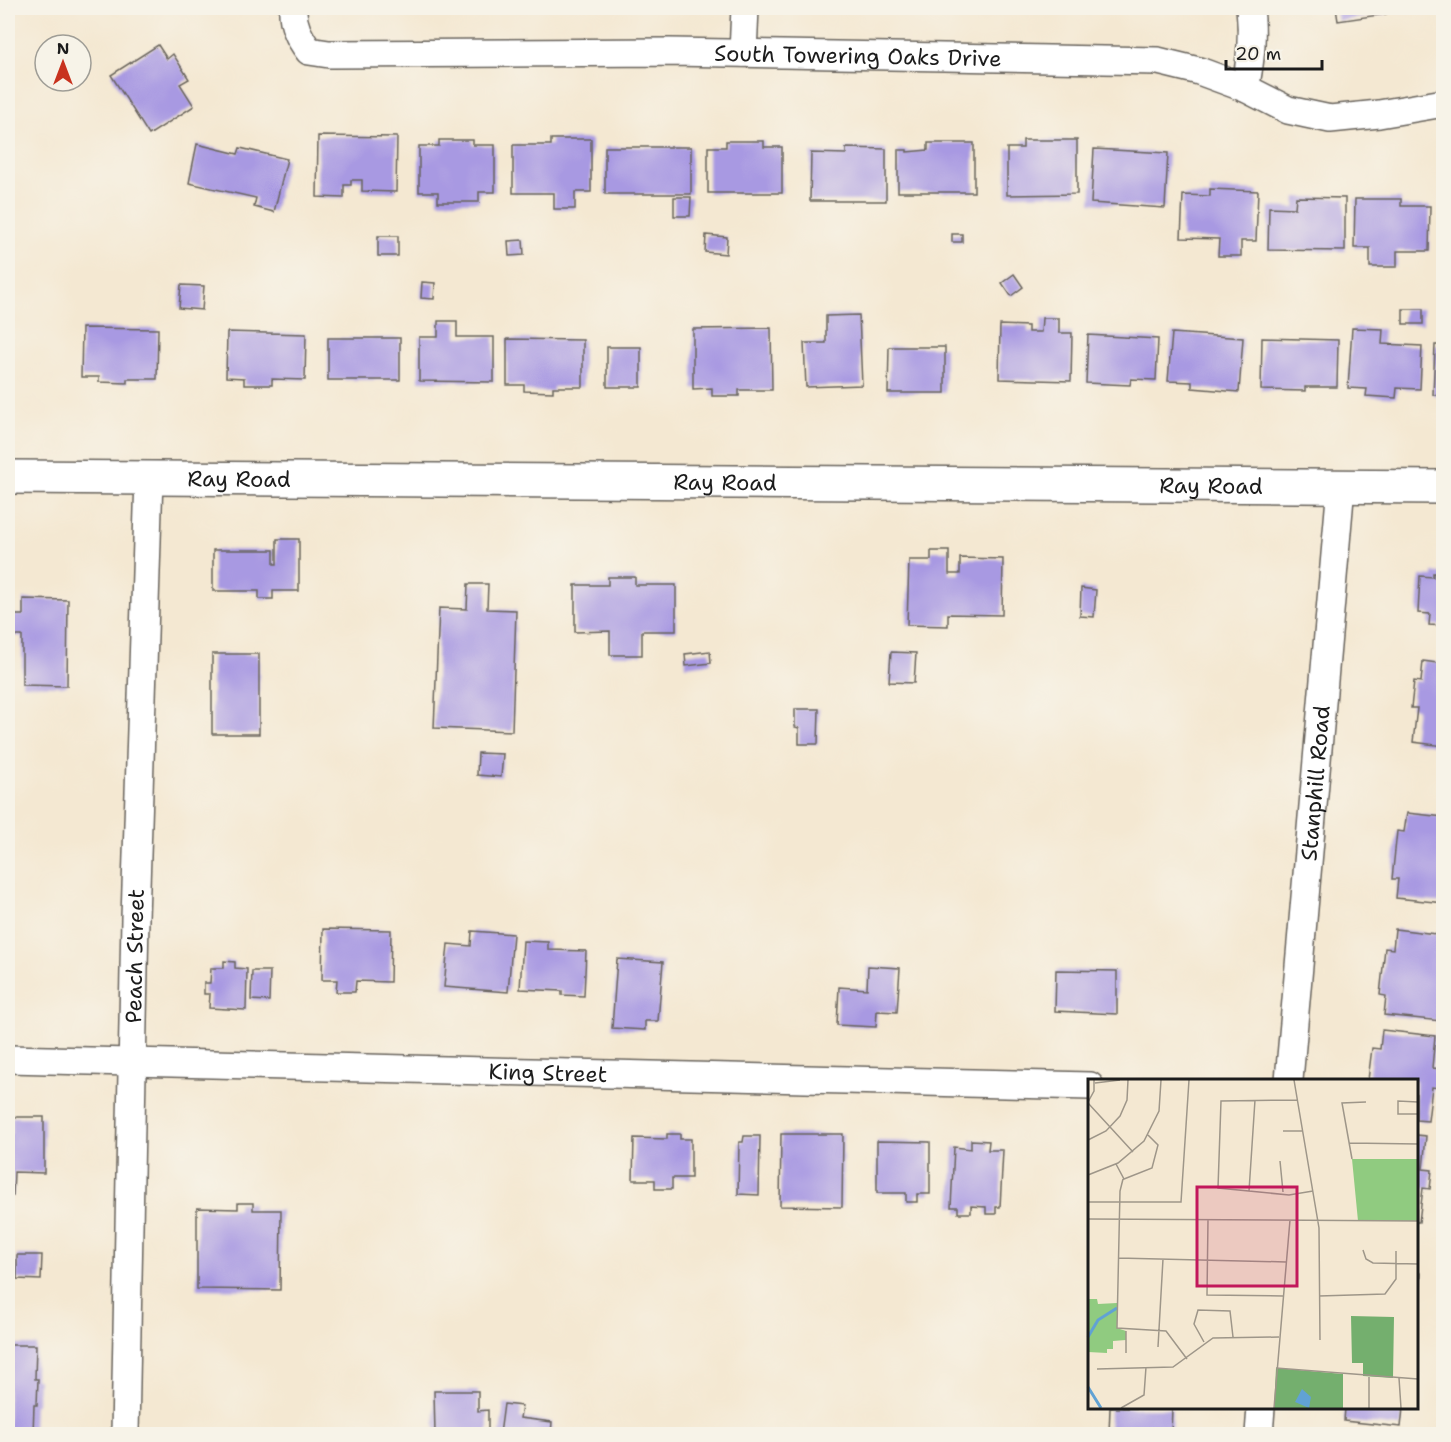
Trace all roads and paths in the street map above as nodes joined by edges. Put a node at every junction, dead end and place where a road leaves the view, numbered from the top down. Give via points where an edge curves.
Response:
1 (293, 8) edge
2 (745, 8) edge
3 (1250, 8) edge
4 (743, 53) junction
5 (1245, 88) junction
6 (1443, 103) edge
7 (8, 477) edge
8 (149, 478) junction
9 (1341, 486) junction
10 (1443, 487) edge
11 (8, 1059) edge
12 (132, 1062) junction
13 (1290, 1079) edge
14 (1088, 1086) edge
15 (1261, 1409) edge
16 (124, 1434) edge
17 (1259, 1434) edge

1 - 4 street, South Towering Oaks Drive via 299,38 309,51 329,54
2 - 4 street
3 - 5 street via 1251,61
4 - 5 street, South Towering Oaks Drive via 1158,61
5 - 6 street, South Towering Oaks Drive via 1288,110 1330,119
7 - 8 street, Ray Road
8 - 9 street, Ray Road
8 - 12 street, Peach Street
9 - 10 street, Ray Road
9 - 13 street, Stanphill Road
11 - 12 street, King Street
12 - 14 street, King Street
12 - 16 street, Peach Street
15 - 17 street

